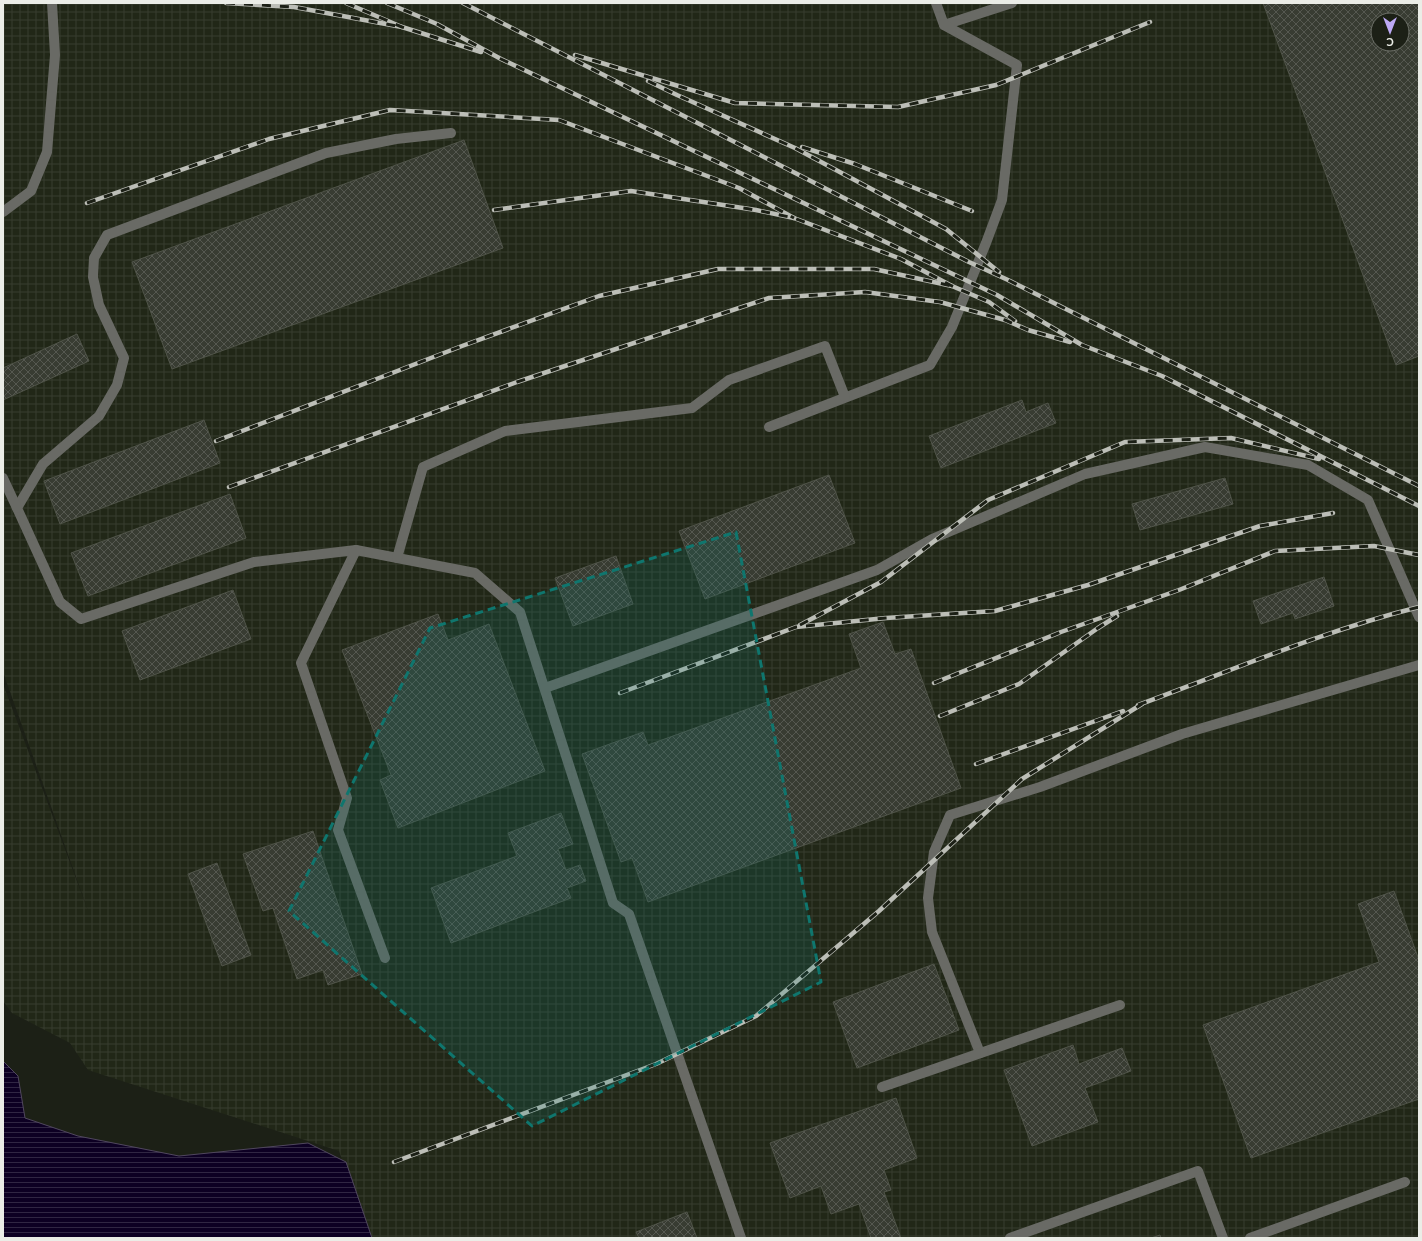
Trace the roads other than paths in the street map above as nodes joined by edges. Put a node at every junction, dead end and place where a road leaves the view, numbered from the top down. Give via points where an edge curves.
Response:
1 (52, 3) edge
2 (936, 3) edge
3 (1012, 3) edge
4 (944, 25) junction
5 (451, 133) dead end
6 (3, 212) edge
7 (845, 397) junction
8 (769, 427) dead end
9 (3, 478) edge
10 (17, 508) junction
11 (356, 550) junction
12 (397, 558) junction
13 (1419, 617) edge
14 (1419, 665) edge
15 (545, 688) junction
16 (385, 958) dead end
17 (1120, 1005) dead end
18 (980, 1053) junction
19 (882, 1087) dead end
20 (1405, 1182) dead end
21 (741, 1237) edge
22 (752, 1238) edge
23 (1010, 1238) edge
24 (1223, 1238) edge
25 (1250, 1238) edge

1 - 6 lane via 55,55 47,152 31,191
2 - 4 lane
3 - 4 lane
4 - 7 lane via 1017,65 1002,200 952,327 930,365
5 - 10 lane via 326,153 107,235 94,258 93,277 99,305 124,358 117,385 99,416 43,464
7 - 8 lane
7 - 12 lane via 825,346 729,380 692,408 505,431 423,467
9 - 10 lane
10 - 11 lane via 60,602 81,619 254,562
11 - 12 lane
11 - 16 lane via 301,663 347,798 338,830
12 - 15 lane via 475,573 520,612
13 - 15 lane via 1368,500 1308,465 1205,446 1084,474 932,539 877,570
14 - 18 lane via 1182,734 1040,787 950,814 934,852 928,898 929,912 932,932
15 - 21 lane via 613,903 629,914
17 - 18 lane
18 - 19 lane
20 - 25 lane
21 - 22 lane
23 - 24 lane via 1198,1170

